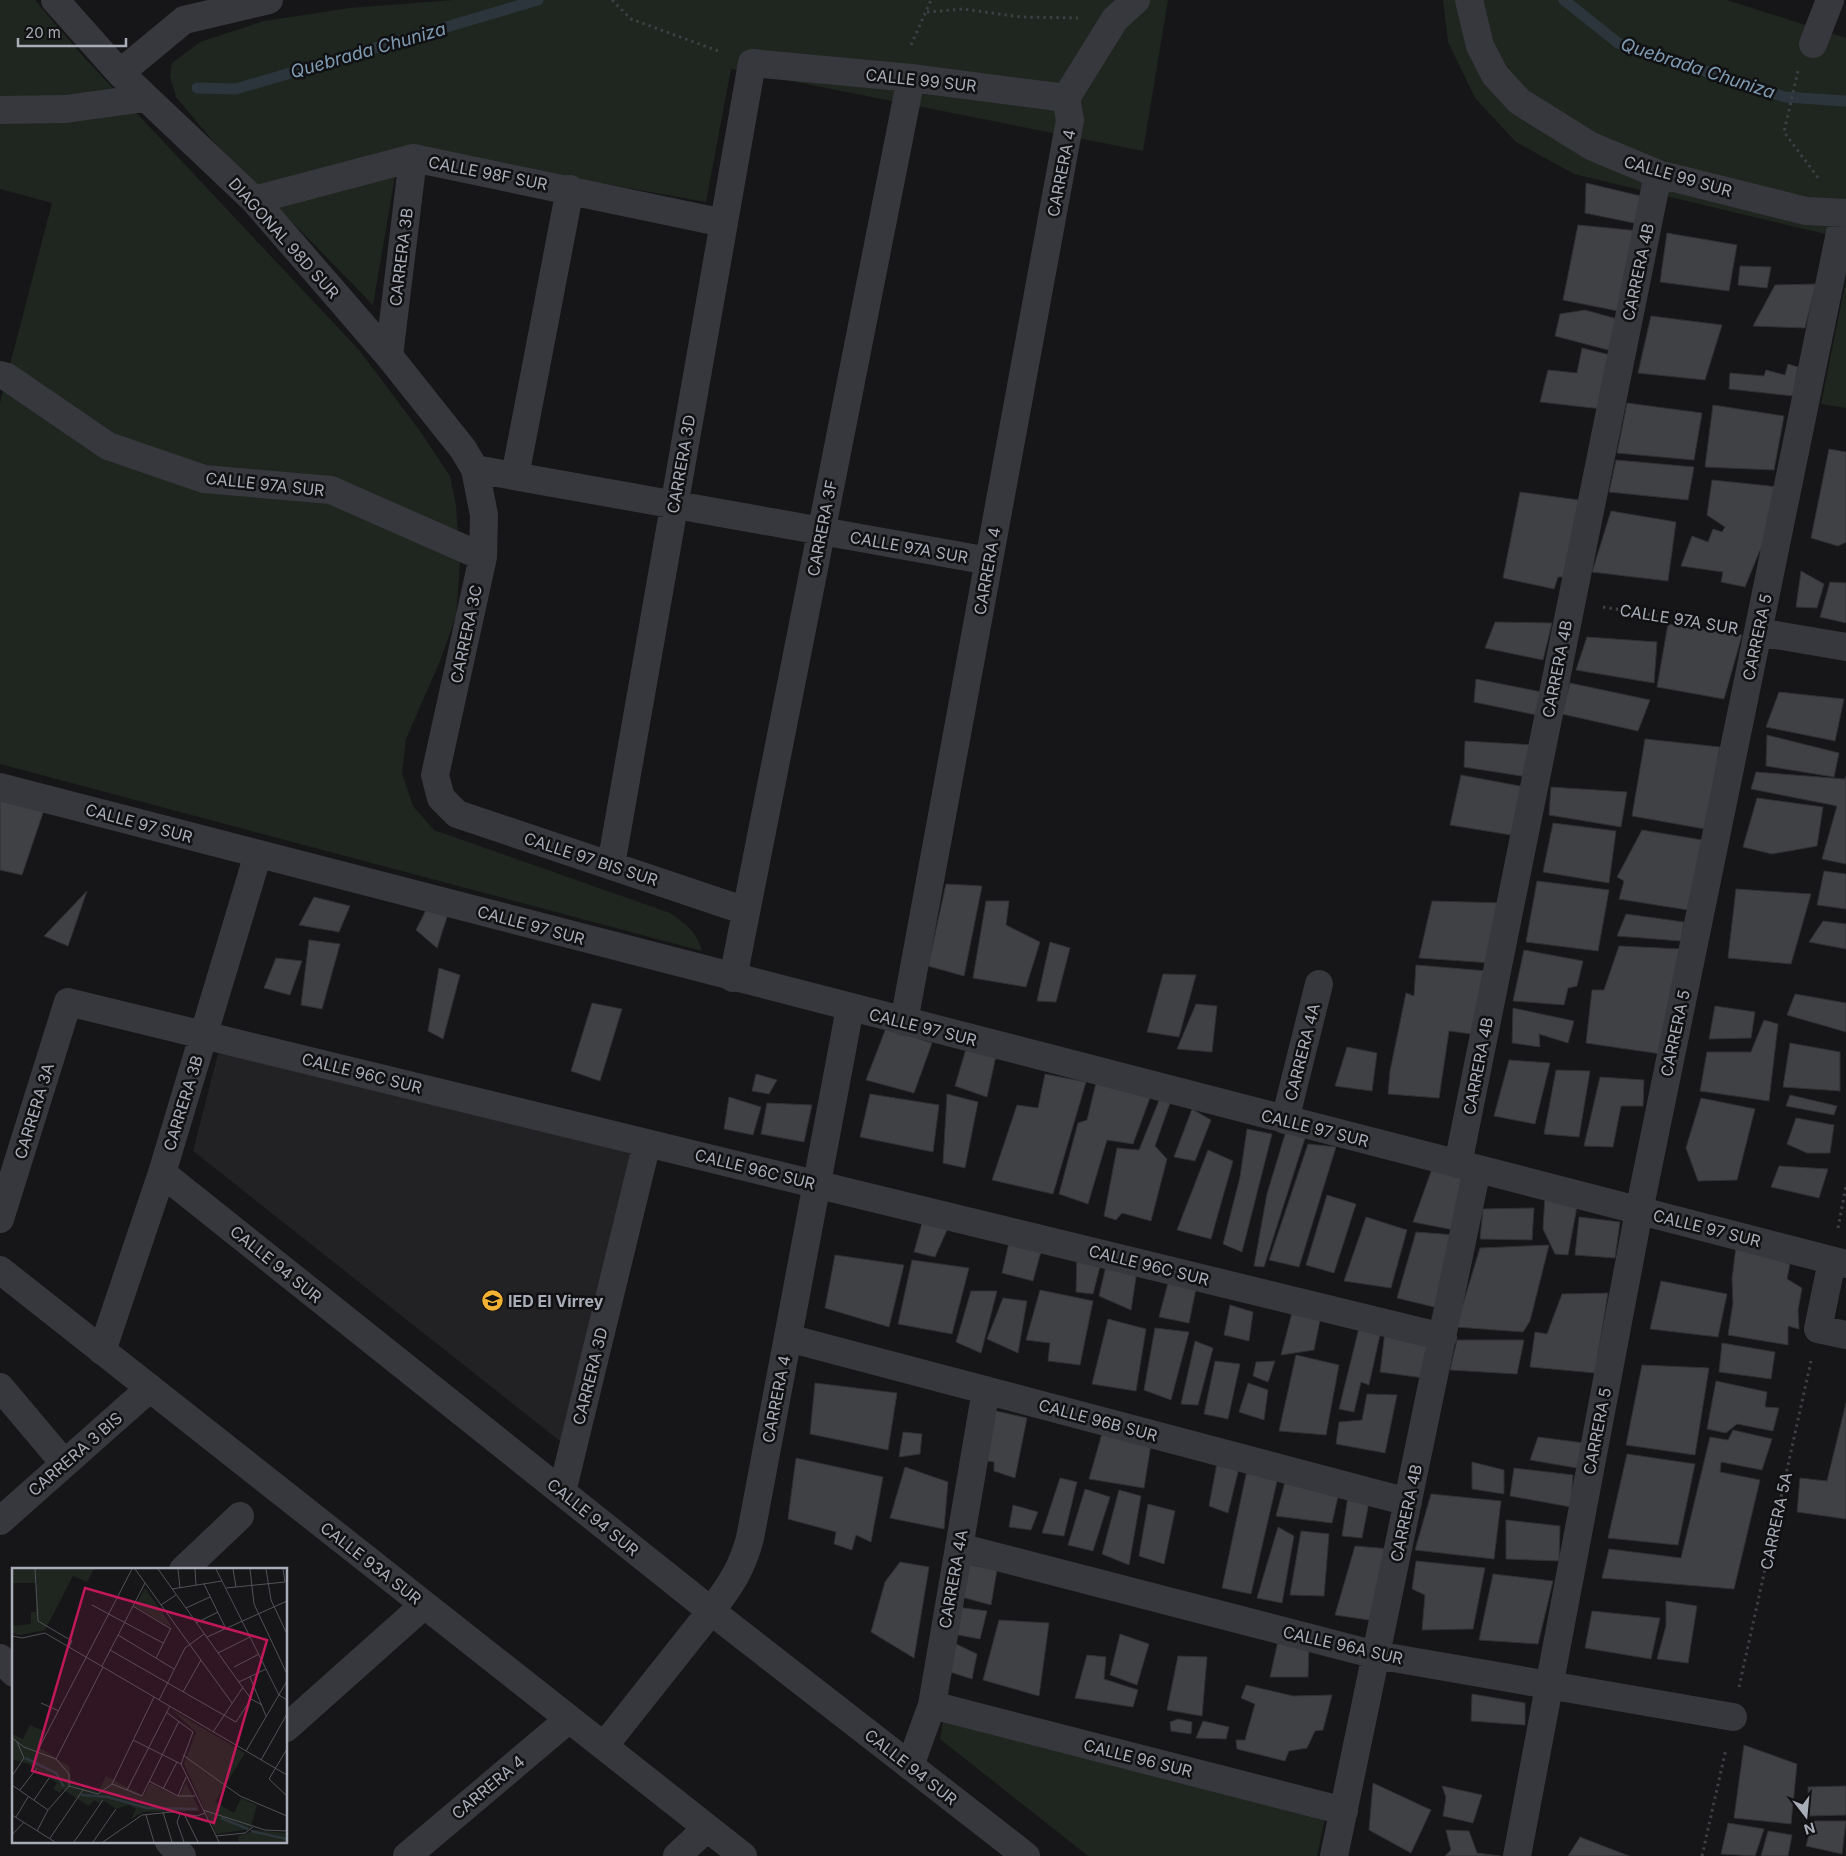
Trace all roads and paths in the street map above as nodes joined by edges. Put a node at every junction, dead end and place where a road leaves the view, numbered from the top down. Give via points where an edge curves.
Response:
1 (54, 0) edge
2 (269, 0) edge
3 (931, 0) edge
4 (1136, 0) edge
5 (1469, 0) edge
6 (1830, 0) edge
7 (612, 1) edge
8 (927, 12) junction
9 (1115, 19) junction
10 (1813, 44) dead end
11 (752, 63) junction
12 (120, 74) junction
13 (1796, 74) dead end
14 (903, 77) junction
15 (145, 98) junction
16 (1068, 109) junction
17 (0, 110) edge
18 (412, 158) junction
19 (1658, 174) junction
20 (570, 189) junction
21 (254, 200) junction
22 (1845, 213) edge
23 (724, 224) junction
24 (389, 356) junction
25 (0, 375) edge
26 (475, 469) junction
27 (515, 476) junction
28 (673, 504) junction
29 (822, 531) junction
30 (483, 557) junction
31 (988, 561) junction
32 (1571, 602) junction
33 (1758, 632) junction
34 (1846, 647) edge
35 (0, 787) edge
36 (441, 798) joint
37 (258, 854) junction
38 (610, 865) junction
39 (746, 911) junction
40 (733, 978) junction
41 (1319, 984) dead end
42 (68, 1002) joint
43 (850, 1008) junction
44 (904, 1022) junction
45 (204, 1035) junction
46 (1285, 1120) junction
47 (647, 1143) junction
48 (1467, 1167) junction
49 (162, 1173) junction
50 (817, 1184) junction
51 (1846, 1186) edge
52 (1639, 1211) junction
53 (0, 1219) edge
54 (1839, 1262) edge
55 (0, 1270) edge
56 (1818, 1329) junction
57 (1846, 1335) edge
58 (1443, 1337) junction
59 (788, 1338) junction
60 (102, 1350) junction
61 (0, 1386) edge
62 (150, 1388) junction
63 (986, 1390) junction
64 (64, 1463) junction
65 (562, 1492) junction
66 (1408, 1502) junction
67 (240, 1516) dead end
68 (0, 1521) edge
69 (959, 1547) junction
70 (185, 1568) edge
71 (424, 1605) junction
72 (710, 1610) junction
73 (1376, 1655) junction
74 (0, 1658) edge
75 (12, 1671) edge
76 (1548, 1685) junction
77 (932, 1705) junction
78 (1733, 1717) junction
79 (569, 1719) junction
80 (288, 1726) edge
81 (604, 1746) junction
82 (910, 1766) junction
83 (1344, 1811) junction
84 (707, 1828) junction
85 (171, 1844) edge
86 (413, 1854) edge
87 (182, 1856) edge
88 (678, 1856) edge
89 (743, 1856) edge
90 (1026, 1856) edge
91 (1334, 1856) edge
92 (1517, 1856) edge
93 (1702, 1856) edge

1 - 12 street, DIAGONAL 98D SUR
2 - 12 street via 184,20
3 - 8 path
4 - 9 street
5 - 19 street, CALLE 99 SUR via 1480,46 1495,75 1519,101 1590,146
6 - 10 street
7 - 11 path via 630,19
8 - 9 path via 963,10 1022,17
8 - 14 path
9 - 16 street
11 - 14 street, CALLE 99 SUR
11 - 23 street, CARRERA 3D
12 - 15 street, DIAGONAL 98D SUR
13 - 22 path via 1784,132
14 - 16 street, CALLE 99 SUR
14 - 29 street, CARRERA 3F
15 - 17 street via 66,108
15 - 21 street, DIAGONAL 98D SUR
16 - 31 street, CARRERA 4
18 - 20 street, CALLE 98F SUR
18 - 21 street, CALLE 98F SUR
18 - 24 street, CARRERA 3B
19 - 22 street, CALLE 99 SUR via 1806,211
19 - 32 street, CARRERA 4B
20 - 23 street, CALLE 98F SUR
20 - 27 street
21 - 24 street, DIAGONAL 98D SUR
22 - 33 street, CARRERA 5
23 - 28 street, CARRERA 3D
24 - 26 street, DIAGONAL 98D SUR via 463,449
25 - 30 street, CALLE 97A SUR via 108,446 204,479 330,490
26 - 27 street, CALLE 97A SUR
26 - 30 street, CARRERA 3C via 484,515
27 - 28 street, CALLE 97A SUR
28 - 29 street, CALLE 97A SUR
28 - 38 street, CARRERA 3D
29 - 31 street, CALLE 97A SUR
29 - 39 street, CARRERA 3F
30 - 36 street, CARRERA 3C via 435,775
31 - 44 street, CARRERA 4
32 - 33 path, CALLE 97A SUR
32 - 48 street, CARRERA 4B
33 - 34 street, CALLE 97A SUR
33 - 52 street, CARRERA 5
35 - 37 street, CALLE 97 SUR
36 - 38 street, CALLE 97 BIS SUR via 457,814
37 - 40 street, CALLE 97 SUR
37 - 45 street, CARRERA 3B
38 - 39 street, CALLE 97 BIS SUR
39 - 40 street, CARRERA 3F
40 - 43 street, CALLE 97 SUR
41 - 46 street, CARRERA 4A
42 - 45 street, CALLE 96C SUR
42 - 53 street, CARRERA 3A
43 - 44 street, CALLE 97 SUR
43 - 50 street, CARRERA 4
44 - 46 street, CALLE 97 SUR
45 - 47 street, CALLE 96C SUR
45 - 49 street, CARRERA 3B
46 - 48 street, CALLE 97 SUR
47 - 50 street, CALLE 96C SUR
47 - 65 street, CARRERA 3D
48 - 52 street, CALLE 97 SUR
48 - 58 street, CARRERA 4B
49 - 60 street, CARRERA 3B
49 - 65 street, CALLE 94 SUR
50 - 58 street, CALLE 96C SUR
50 - 59 street, CARRERA 4
51 - 54 path
52 - 54 street, CALLE 97 SUR
52 - 76 street, CARRERA 5
54 - 56 street
55 - 60 street, CALLE 93A SUR
56 - 57 street
56 - 78 path, CARRERA 5A
58 - 66 street, CARRERA 4B
59 - 63 street, CALLE 96B SUR
59 - 72 street, CARRERA 4 via 744,1562
60 - 62 street, CALLE 93A SUR
61 - 64 street
62 - 64 street, CARRERA 3 BIS
62 - 71 street, CALLE 93A SUR
63 - 66 street, CALLE 96B SUR
63 - 69 street, CARRERA 4A
64 - 68 street, CARRERA 3 BIS
65 - 72 street, CALLE 94 SUR
66 - 73 street, CARRERA 4B
67 - 70 street
69 - 73 street, CALLE 96A SUR
69 - 77 street, CARRERA 4A
71 - 79 street, CALLE 93A SUR
71 - 80 street
72 - 81 street, CARRERA 4
72 - 82 street, CALLE 94 SUR
73 - 76 street, CALLE 96A SUR
73 - 83 street, CARRERA 4B
74 - 75 street
76 - 78 street, CALLE 96A SUR
76 - 92 street, CARRERA 5
77 - 82 street, CARRERA 4A
77 - 83 street, CALLE 96 SUR
78 - 93 path, CARRERA 5A
79 - 81 street, CALLE 93A SUR
79 - 86 street, CARRERA 4
81 - 84 street, CALLE 93A SUR
82 - 90 street, CALLE 94 SUR
83 - 91 street, CARRERA 4B
84 - 88 street
84 - 89 street, CALLE 93A SUR
85 - 87 street

